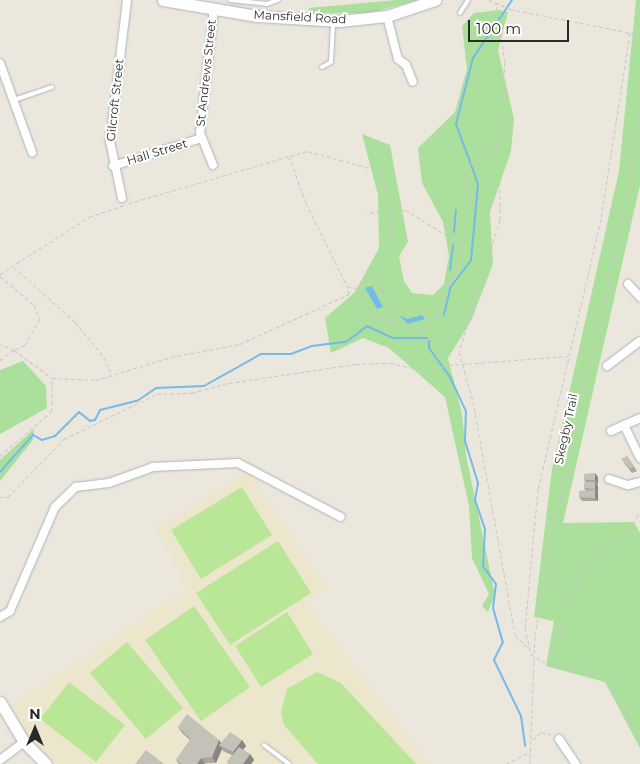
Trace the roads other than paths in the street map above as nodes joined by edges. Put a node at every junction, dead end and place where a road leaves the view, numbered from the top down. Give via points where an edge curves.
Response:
1 (127, 0) edge
2 (162, 0) edge
3 (230, 0) edge
4 (278, 0) edge
5 (435, 0) edge
6 (468, 0) edge
7 (209, 5) edge
8 (460, 13) dead end
9 (387, 16) junction
10 (334, 21) junction
11 (0, 63) edge
12 (322, 67) dead end
13 (413, 82) dead end
14 (52, 87) dead end
15 (14, 100) junction
16 (202, 138) junction
17 (32, 152) dead end
18 (213, 165) dead end
19 (113, 166) junction
20 (122, 198) dead end
21 (628, 284) dead end
22 (640, 297) edge
23 (640, 341) edge
24 (606, 366) dead end
25 (640, 418) edge
26 (624, 425) junction
27 (610, 431) dead end
28 (640, 458) edge
29 (640, 482) edge
30 (611, 483) dead end
31 (341, 516) dead end
32 (0, 617) edge
33 (0, 702) edge
34 (559, 739) road end
35 (24, 742) junction
36 (264, 745) dead end
37 (0, 760) edge
38 (282, 762) edge
39 (46, 764) edge
40 (289, 764) edge
41 (576, 764) edge

1 - 19 street, Gilcroft Street via 110,141
2 - 7 main road, Mansfield Road
3 - 4 lane via 267,4
5 - 9 main road, Mansfield Road
6 - 8 lane
7 - 10 main road, Mansfield Road
7 - 16 street, St Andrews Street
9 - 10 main road, Mansfield Road
9 - 13 street via 398,59 406,65
10 - 12 lane via 332,62
11 - 15 street
14 - 15 lane
15 - 17 street
16 - 18 street, St Andrews Street
16 - 19 street, Hall Street
19 - 20 street, Gilcroft Street
21 - 22 street
23 - 24 street
25 - 26 street
26 - 27 street
26 - 28 street
29 - 30 street via 628,485
31 - 32 street via 238,463 153,467 109,483 76,487 55,507 10,611
33 - 35 main road
34 - 41 street
35 - 37 street
35 - 39 main road
36 - 38 lane
38 - 40 lane

